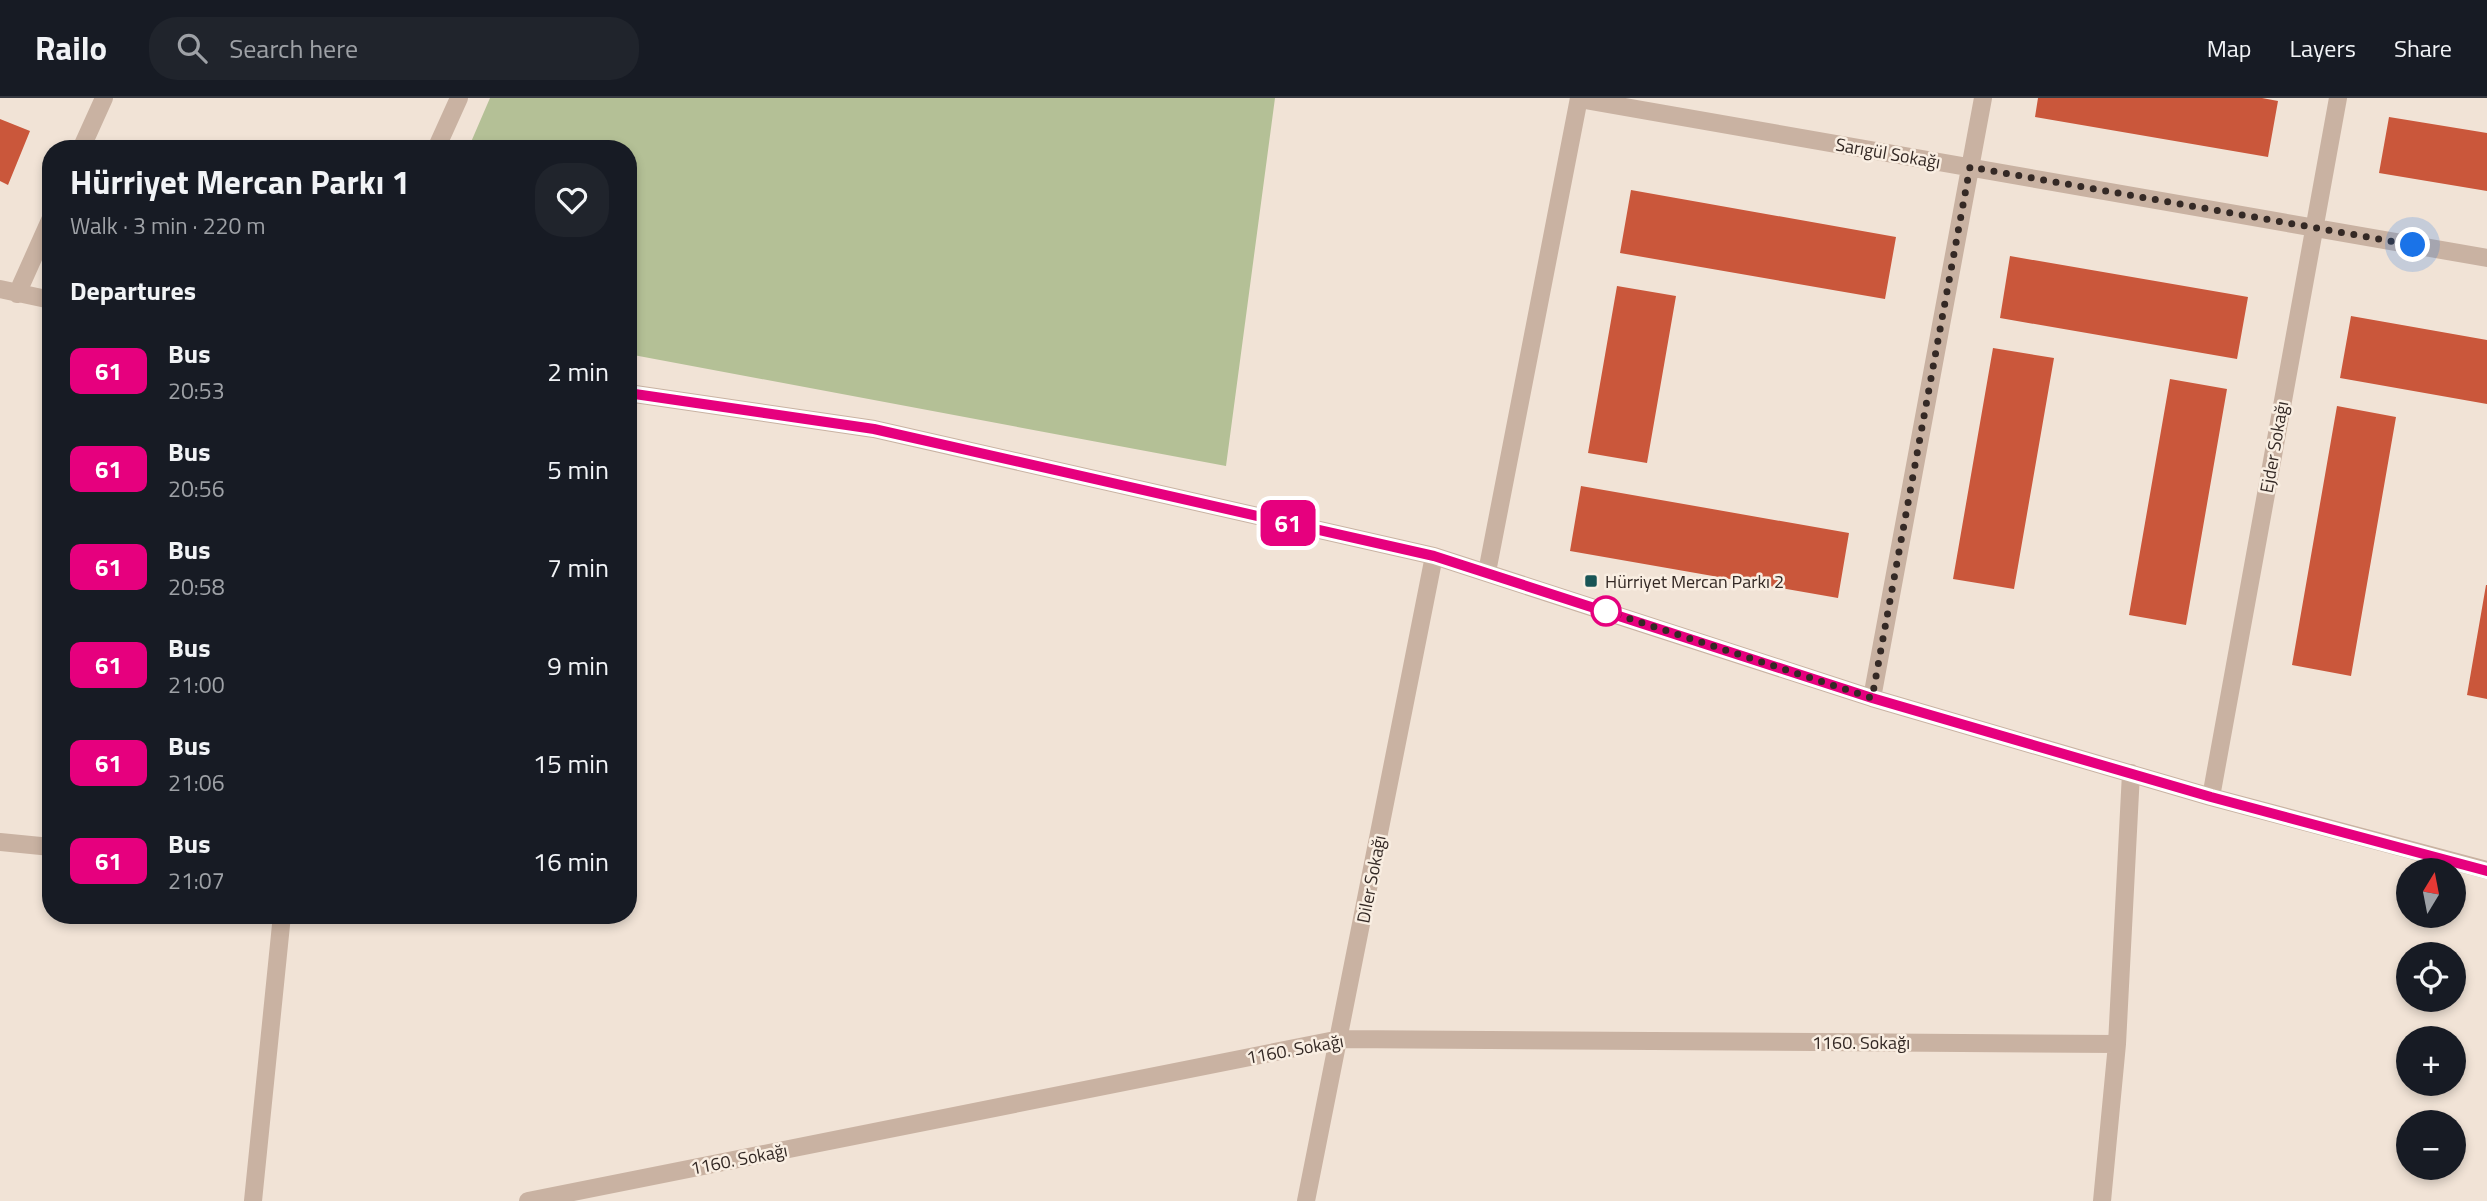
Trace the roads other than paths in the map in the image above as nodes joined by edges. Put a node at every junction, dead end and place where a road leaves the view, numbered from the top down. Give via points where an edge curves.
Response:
1 (104, 98) edge
2 (459, 98) edge
3 (1983, 98) edge
4 (2338, 98) edge
5 (1579, 99) edge
6 (86, 140) edge
7 (440, 140) edge
8 (1970, 167) junction
9 (2314, 228) junction
10 (42, 233) edge
11 (2487, 258) edge
12 (8, 292) edge
13 (42, 298) edge
14 (637, 394) edge
15 (1434, 556) junction
16 (1488, 572) junction
17 (1872, 698) junction
18 (2131, 774) junction
19 (2211, 797) junction
20 (0, 842) edge
21 (42, 847) edge
22 (2487, 870) edge
23 (281, 924) edge
24 (1340, 1039) junction
25 (2117, 1044) junction
26 (253, 1201) edge
27 (528, 1201) edge
28 (1306, 1201) edge
29 (2102, 1201) edge

1 - 6 street
2 - 7 street
3 - 8 street
4 - 9 street, Ejder Sokağı
5 - 8 street, Sarıgül Sokağı
5 - 16 street
8 - 9 street, Sarıgül Sokağı
8 - 17 street
9 - 11 street, Sarıgül Sokağı
9 - 19 street, Ejder Sokağı
10 - 12 street
12 - 13 street
14 - 15 street via 874,429
15 - 16 street
15 - 24 street, Diler Sokağı
16 - 17 street
17 - 18 street
18 - 19 street
18 - 25 street
19 - 22 street
20 - 21 street
23 - 26 street
24 - 25 street, 1160. Sokağı
24 - 27 street, 1160. Sokağı
24 - 28 street, Diler Sokağı
25 - 29 street

